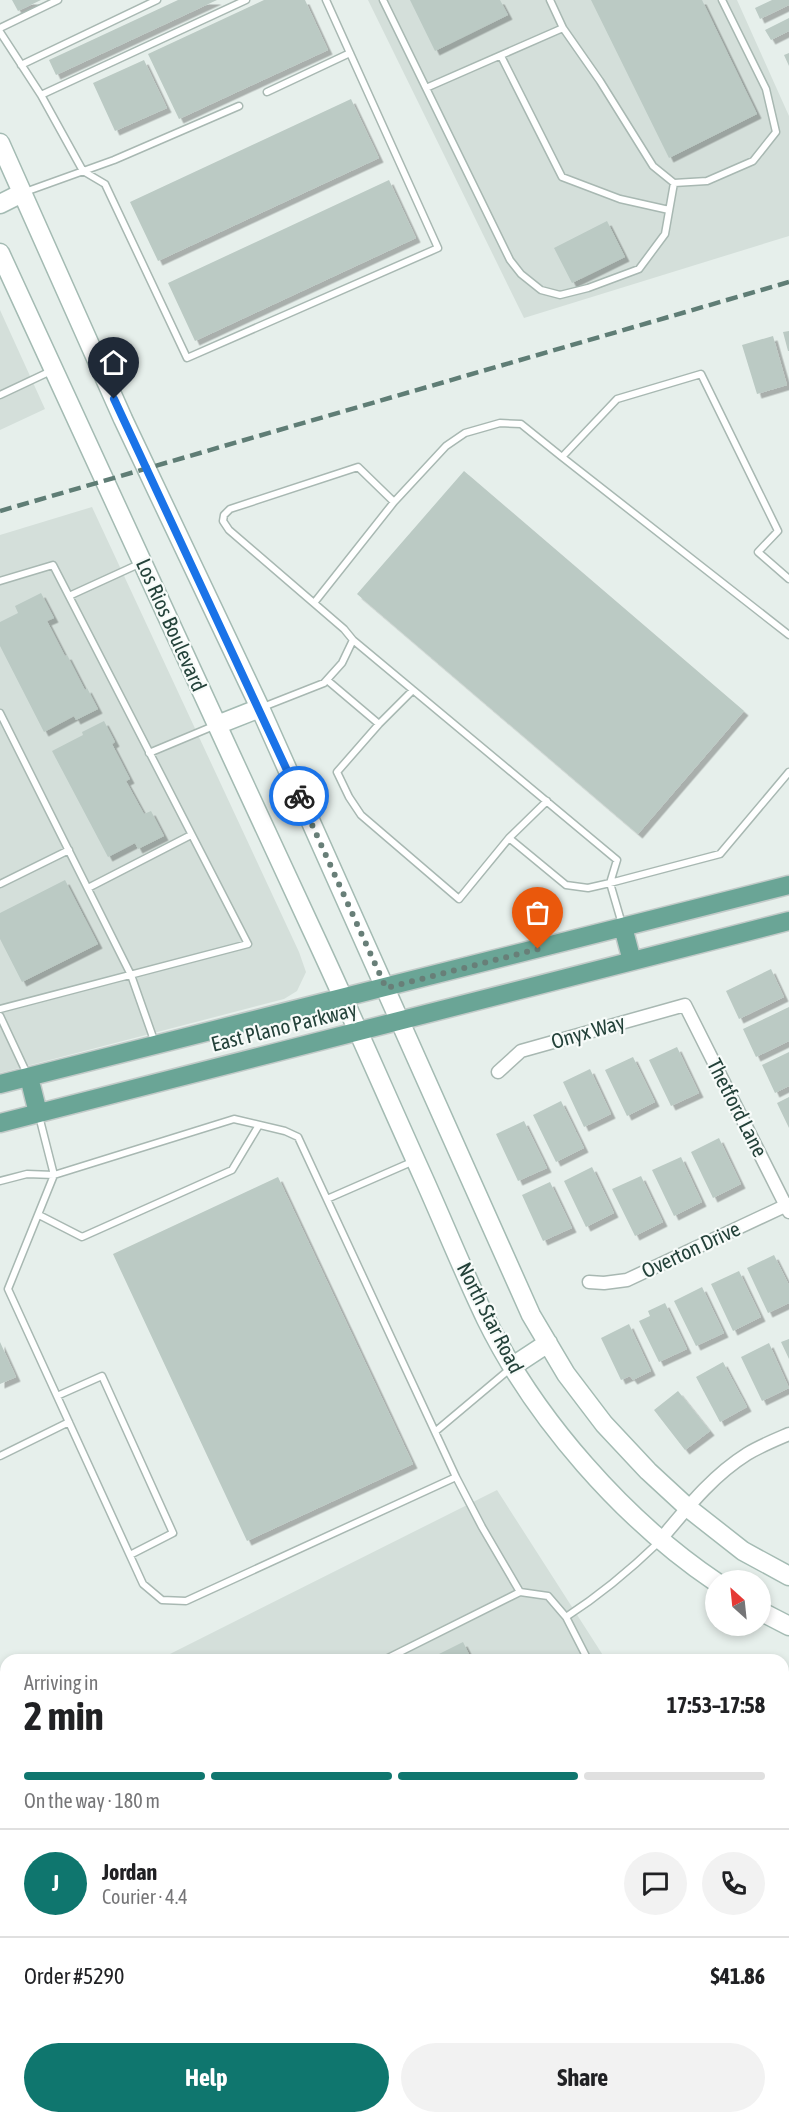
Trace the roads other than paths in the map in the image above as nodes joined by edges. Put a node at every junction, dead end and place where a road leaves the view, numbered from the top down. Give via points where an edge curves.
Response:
1 (58, 0) edge
2 (157, 0) edge
3 (246, 0) edge
4 (326, 0) edge
5 (383, 0) edge
6 (550, 0) edge
7 (722, 0) edge
8 (563, 28) junction
9 (0, 30) edge
10 (350, 53) junction
11 (501, 57) junction
12 (21, 65) junction
13 (426, 88) junction
14 (267, 92) dead end
15 (41, 95) junction
16 (239, 106) dead end
17 (0, 143) edge
18 (83, 171) junction
19 (674, 183) junction
20 (22, 193) junction
21 (0, 204) edge
22 (669, 210) junction
23 (0, 253) edge
24 (54, 370) junction
25 (0, 395) edge
26 (562, 458) junction
27 (394, 502) junction
28 (143, 562) junction
29 (789, 579) edge
30 (0, 581) edge
31 (69, 596) junction
32 (314, 603) junction
33 (789, 636) edge
34 (353, 640) junction
35 (327, 680) junction
36 (413, 690) junction
37 (260, 708) junction
38 (0, 713) edge
39 (379, 724) junction
40 (217, 725) junction
41 (149, 753) junction
42 (789, 772) edge
43 (546, 801) junction
44 (191, 835) junction
45 (509, 838) junction
46 (69, 850) junction
47 (610, 883) junction
48 (0, 884) edge
49 (789, 885) edge
50 (88, 888) junction
51 (789, 921) edge
52 (623, 927) junction
53 (632, 961) junction
54 (131, 975) junction
55 (386, 988) junction
56 (344, 997) junction
57 (685, 1005) joint
58 (0, 1009) edge
59 (0, 1016) edge
60 (400, 1021) junction
61 (358, 1032) junction
62 (156, 1045) junction
63 (498, 1072) dead end
64 (29, 1077) junction
65 (0, 1084) edge
66 (38, 1113) junction
67 (0, 1123) edge
68 (259, 1125) junction
69 (415, 1160) junction
70 (54, 1175) junction
71 (0, 1181) edge
72 (327, 1199) junction
73 (788, 1207) edge
74 (39, 1215) junction
75 (589, 1282) dead end
76 (548, 1343) junction
77 (513, 1366) junction
78 (57, 1396) junction
79 (69, 1422) junction
80 (436, 1431) junction
81 (789, 1434) edge
82 (0, 1456) edge
83 (456, 1477) junction
84 (687, 1507) junction
85 (661, 1539) junction
86 (130, 1555) junction
87 (705, 1575) edge
88 (789, 1576) edge
89 (520, 1592) junction
90 (566, 1617) junction
91 (771, 1617) edge
92 (789, 1626) edge
93 (396, 1654) edge
94 (585, 1654) edge

1 - 9 lane
2 - 12 lane
3 - 15 lane
4 - 10 lane
5 - 13 lane
6 - 8 lane
7 - 19 lane via 766,89 776,132 753,161 707,181
8 - 11 lane
8 - 19 lane via 653,165
9 - 12 lane
10 - 14 lane
10 - 18 lane via 438,248 427,253 187,358 105,184
11 - 13 lane
11 - 22 lane via 562,177 620,199
12 - 15 lane
13 - 22 lane via 510,260 520,274 541,290 560,295 639,269 665,234
15 - 18 lane
16 - 18 lane
17 - 20 main road, Los Rios Boulevard
18 - 20 lane
19 - 22 lane
20 - 21 main road
20 - 37 main road, Los Rios Boulevard via 123,419
23 - 24 main road, Los Rios Boulevard
24 - 25 lane
24 - 28 main road, Los Rios Boulevard
26 - 27 lane via 521,424 500,423 465,433 446,446
26 - 29 lane via 617,399 701,374 778,531 758,552
26 - 33 lane
27 - 32 lane
27 - 32 lane via 358,467 230,509 224,515 229,530
28 - 31 lane
28 - 40 main road, Los Rios Boulevard
30 - 31 lane via 53,565
31 - 41 lane
32 - 34 lane
34 - 35 lane via 342,663
34 - 36 lane
35 - 37 lane
35 - 39 lane
36 - 39 lane
36 - 43 lane
37 - 40 main road
37 - 55 main road, Los Rios Boulevard
38 - 46 lane
39 - 45 lane via 337,772 361,815 459,899
40 - 41 lane
40 - 56 main road, Los Rios Boulevard
41 - 44 lane
42 - 47 lane via 720,854
43 - 45 lane
43 - 47 lane via 617,860
44 - 50 lane
44 - 54 lane via 248,944
45 - 47 lane via 566,885 588,888
46 - 48 lane
46 - 50 lane
47 - 52 lane
49 - 52 main road, East Plano Parkway
50 - 54 lane
51 - 53 main road, East Plano Parkway
52 - 53 main road
52 - 55 main road, East Plano Parkway
53 - 60 main road, East Plano Parkway
54 - 58 lane
54 - 62 lane
55 - 56 main road, East Plano Parkway
55 - 60 main road, Los Rios Boulevard
56 - 61 main road, North Star Road
56 - 62 main road, East Plano Parkway
57 - 63 street, Onyx Way via 521,1051
57 - 73 street, Thetford Lane
59 - 64 lane
60 - 61 main road, East Plano Parkway
60 - 76 main road, North Star Road via 531,1315
61 - 66 main road, East Plano Parkway
61 - 69 main road, North Star Road
62 - 64 main road, East Plano Parkway
64 - 65 main road, East Plano Parkway
64 - 66 main road
66 - 67 main road, East Plano Parkway
66 - 70 lane
68 - 70 lane via 234,1119
68 - 72 lane via 298,1137
68 - 74 lane via 232,1170 82,1237
69 - 72 lane
69 - 77 main road, North Star Road via 487,1321
70 - 71 lane via 27,1174
70 - 74 lane
72 - 80 lane
73 - 75 street, Overton Drive via 627,1280
74 - 78 lane via 8,1289
76 - 77 main road
76 - 84 main road, North Star Road via 604,1424
77 - 80 lane
77 - 85 main road, North Star Road via 557,1431 592,1473
78 - 79 lane
78 - 86 lane via 102,1376 173,1533
79 - 82 lane
79 - 86 lane
80 - 83 lane
81 - 84 street via 739,1459
83 - 86 lane via 186,1601 162,1600 143,1584
83 - 89 lane
84 - 85 street
84 - 88 main road, North Star Road via 743,1551
85 - 87 main road, North Star Road
85 - 90 lane via 628,1572
89 - 90 lane via 548,1596
89 - 93 lane
90 - 94 lane
91 - 92 main road

